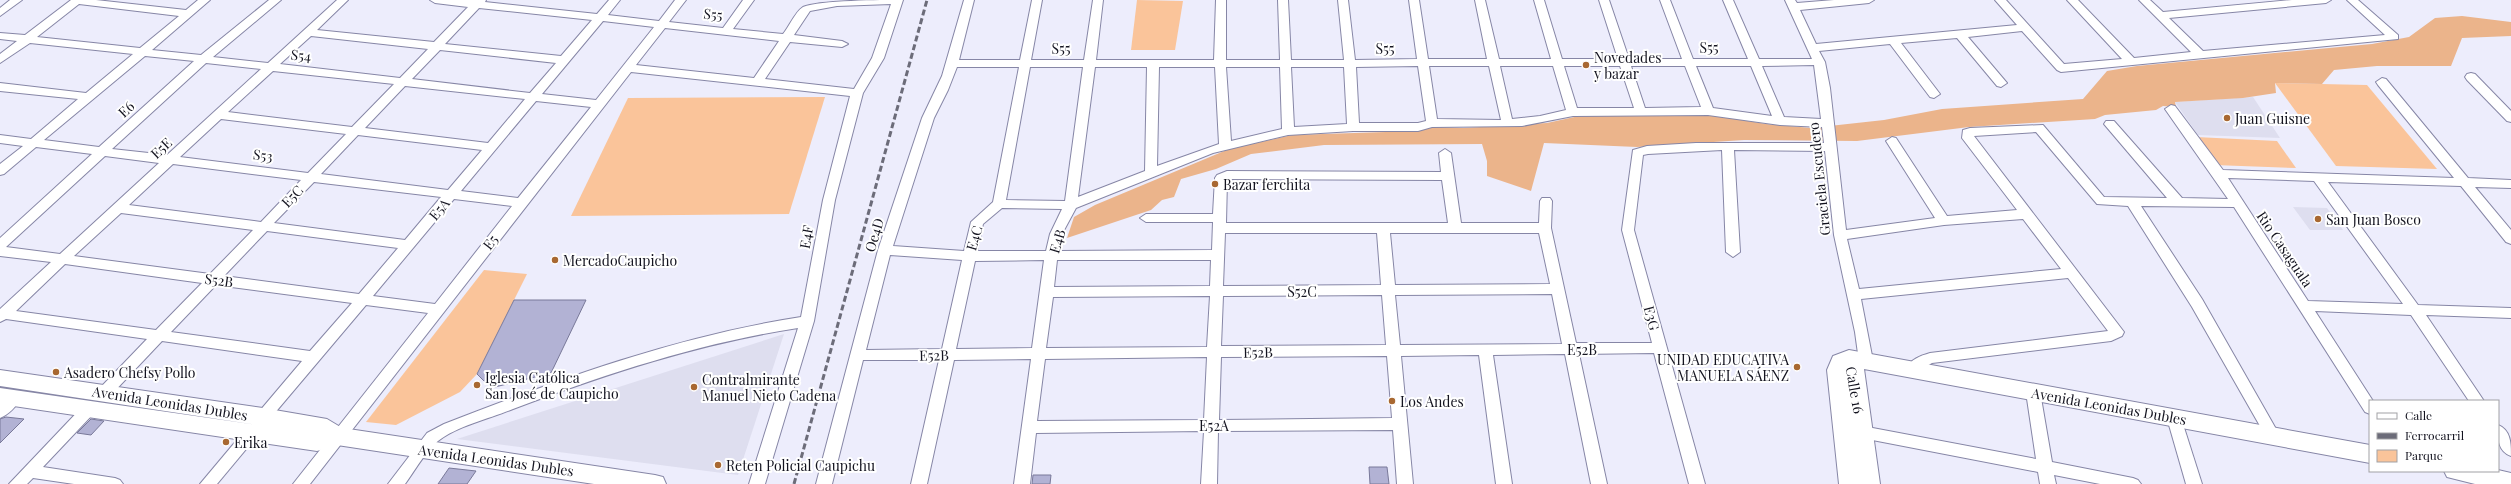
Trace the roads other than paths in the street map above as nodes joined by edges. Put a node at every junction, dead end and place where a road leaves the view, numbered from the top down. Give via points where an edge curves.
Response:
1 (17, 0) edge
2 (206, 0) edge
3 (276, 0) edge
4 (343, 0) edge
5 (435, 0) edge
6 (615, 0) edge
7 (681, 0) edge
8 (749, 0) edge
9 (968, 0) edge
10 (1037, 0) edge
11 (1098, 0) edge
12 (1221, 0) edge
13 (1283, 0) edge
14 (1343, 0) edge
15 (1414, 0) edge
16 (1480, 0) edge
17 (1539, 0) edge
18 (1604, 0) edge
19 (1665, 0) edge
20 (1728, 0) edge
21 (1868, 0) edge
22 (2000, 0) edge
23 (2072, 0) edge
24 (2144, 0) edge
25 (2326, 0) edge
26 (2352, 0) edge
27 (77, 1) edge
28 (898, 1) edge
29 (479, 2) edge
30 (1829, 2) edge
31 (1791, 4) edge
32 (0, 13) edge
33 (189, 14) junction
34 (2160, 16) junction
35 (600, 18) junction
36 (662, 24) junction
37 (2024, 28) junction
38 (726, 31) junction
39 (308, 32) junction
40 (1960, 34) junction
41 (0, 36) edge
42 (786, 38) junction
43 (27, 39) junction
44 (1892, 39) junction
45 (842, 44) dead end
46 (437, 46) junction
47 (1813, 48) junction
48 (143, 52) junction
49 (2200, 55) junction
50 (203, 59) junction
51 (0, 60) edge
52 (564, 60) junction
53 (2130, 60) junction
54 (1493, 62) junction
55 (1556, 62) junction
56 (1624, 62) junction
57 (1689, 62) junction
58 (1753, 62) junction
59 (1819, 62) junction
60 (1088, 63) junction
61 (1153, 63) junction
62 (1220, 63) junction
63 (1287, 63) junction
64 (1350, 63) junction
65 (1423, 63) junction
66 (952, 64) junction
67 (1025, 64) junction
68 (271, 67) junction
69 (627, 68) junction
70 (2471, 77) dead end
71 (402, 82) junction
72 (757, 82) junction
73 (2001, 82) dead end
74 (2382, 82) dead end
75 (0, 87) edge
76 (857, 93) junction
77 (1934, 94) dead end
78 (534, 96) junction
79 (89, 98) junction
80 (599, 104) junction
81 (2171, 108) dead end
82 (1708, 111) junction
83 (1572, 112) junction
84 (1641, 112) junction
85 (218, 115) junction
86 (2511, 118) edge
87 (1780, 121) junction
88 (1507, 122) junction
89 (1432, 123) junction
90 (1828, 123) junction
91 (2110, 124) dead end
92 (1353, 127) junction
93 (355, 131) junction
94 (1288, 132) junction
95 (0, 139) edge
96 (1892, 141) dead end
97 (34, 143) junction
98 (1225, 146) junction
99 (490, 147) junction
100 (1830, 147) junction
101 (1728, 148) junction
102 (102, 151) junction
103 (1445, 153) dead end
104 (170, 160) junction
105 (0, 172) edge
106 (1151, 172) junction
107 (2219, 174) junction
108 (1448, 176) junction
109 (311, 177) junction
110 (2318, 179) junction
111 (2464, 182) junction
112 (2511, 184) edge
113 (451, 194) junction
114 (521, 202) junction
115 (1546, 202) dead end
116 (2132, 202) junction
117 (2178, 202) junction
118 (2236, 203) junction
119 (999, 204) junction
120 (1071, 205) junction
121 (118, 208) junction
122 (2026, 214) junction
123 (1146, 218) dead end
124 (1944, 221) junction
125 (1218, 223) junction
126 (264, 226) junction
127 (1545, 228) junction
128 (1383, 229) junction
129 (1455, 229) junction
130 (1840, 235) junction
131 (2511, 239) edge
132 (0, 245) edge
133 (408, 245) junction
134 (885, 250) junction
135 (0, 251) edge
136 (1733, 252) dead end
137 (1217, 255) junction
138 (969, 256) junction
139 (1051, 256) junction
140 (62, 260) junction
141 (2071, 273) junction
142 (212, 280) junction
143 (1558, 289) junction
144 (1216, 291) junction
145 (1388, 291) junction
146 (1047, 292) junction
147 (1853, 295) junction
148 (362, 299) junction
149 (2304, 306) junction
150 (2414, 309) junction
151 (437, 310) junction
152 (2511, 313) edge
153 (2, 316) edge
154 (807, 322) junction
155 (158, 336) junction
156 (1660, 348) junction
157 (1571, 349) junction
158 (1393, 350) junction
159 (1485, 350) junction
160 (1214, 352) junction
161 (948, 354) junction
162 (1039, 354) junction
163 (856, 355) junction
164 (313, 357) junction
165 (1857, 359) junction
166 (1913, 369) junction
167 (0, 378) edge
168 (2033, 392) junction
169 (97, 400) junction
170 (2476, 400) edge
171 (5, 402) edge
172 (2369, 406) edge
173 (2174, 418) junction
174 (258, 424) junction
175 (1400, 424) junction
176 (1211, 425) junction
177 (1029, 427) junction
178 (1862, 432) junction
179 (2499, 432) edge
180 (337, 436) junction
181 (2273, 436) junction
182 (422, 449) junction
183 (2511, 450) edge
184 (2369, 454) edge
185 (2046, 467) junction
186 (30, 471) junction
187 (2460, 472) edge
188 (574, 478) edge
189 (2511, 482) edge
190 (17, 484) edge
191 (115, 484) edge
192 (208, 484) edge
193 (301, 484) edge
194 (396, 484) edge
195 (655, 484) edge
196 (757, 484) edge
197 (824, 484) edge
198 (919, 484) edge
199 (1022, 484) edge
200 (1209, 484) edge
201 (1405, 484) edge
202 (1504, 484) edge
203 (1599, 484) edge
204 (1697, 484) edge
205 (1850, 484) edge
206 (1869, 484) edge
207 (2048, 484) edge
208 (2133, 484) edge
209 (2194, 484) edge

1 - 32 street
2 - 33 street
3 - 50 street, E6
4 - 39 street, E5E
5 - 29 street, S55
6 - 35 street, E5A
7 - 36 street, E5
8 - 38 street
9 - 66 street, Oe4D
10 - 67 street
11 - 60 street, E4B
12 - 62 street
13 - 63 street
14 - 64 street
15 - 65 street
16 - 54 street
17 - 55 street
18 - 56 street
19 - 57 street
20 - 58 street
21 - 30 street
22 - 37 street
23 - 53 street
24 - 34 street
25 - 34 street
26 - 49 street via 2394,37
27 - 33 street
27 - 43 street
28 - 42 street via 826,1 812,4
28 - 76 street, E4F via 878,58
29 - 35 street, S55
29 - 46 street, E5C
30 - 31 street
31 - 47 street, Graciela Escudero
33 - 48 street
34 - 49 street
35 - 36 street, S55
35 - 52 street, E5A
36 - 38 street, S55
36 - 69 street, E5
37 - 40 street
37 - 53 street via 2061,68
38 - 42 street, S55
39 - 46 street
39 - 68 street, E5E
40 - 44 street
40 - 73 street
41 - 43 street, S54
42 - 45 street, S55
42 - 72 street
43 - 48 street, S54
43 - 51 street
44 - 47 street
44 - 77 street
46 - 52 street
46 - 71 street, E5C
47 - 59 street, Graciela Escudero
48 - 50 street, S54
48 - 79 street
49 - 53 street
50 - 68 street, S54
50 - 102 street, E6
52 - 78 street, E5A
54 - 55 street, S55
54 - 65 street, S55
54 - 88 street
55 - 56 street, S55
55 - 83 street
56 - 57 street, S55
56 - 84 street
57 - 58 street, S55
57 - 82 street
58 - 59 street, S55
58 - 87 street
59 - 90 street, Graciela Escudero
60 - 61 street, S55
60 - 67 street, S55
60 - 120 street, E4B
61 - 62 street, S55
61 - 106 street
62 - 63 street, S55
62 - 98 street
63 - 64 street, S55
63 - 94 street
64 - 65 street, S55
64 - 92 street
65 - 89 street
66 - 67 street, S55
66 - 134 street, Oe4D via 939,101 928,118
67 - 119 street
68 - 71 street, S54
68 - 85 street, E5E
69 - 72 street
69 - 80 street, E5
70 - 86 street
71 - 78 street, S54
71 - 93 street, E5C
72 - 76 street
74 - 111 street
75 - 79 street
76 - 154 street, E4F via 829,200
78 - 80 street, S54
78 - 99 street, E5A
79 - 97 street
80 - 114 street, E5
81 - 107 street, Rio Casaguala
82 - 84 street
82 - 87 street
83 - 84 street
83 - 88 street via 1546,119
85 - 93 street
85 - 104 street, E5E
87 - 90 street
88 - 89 street
89 - 92 street via 1418,127
90 - 100 street, Graciela Escudero
91 - 117 street
92 - 94 street
93 - 99 street
93 - 109 street, E5C
94 - 98 street
95 - 97 street, S53
96 - 124 street
97 - 102 street, S53
97 - 105 street
98 - 106 street
99 - 113 street, E5A
100 - 101 street
100 - 130 street, Graciela Escudero
101 - 136 street
101 - 156 street, E3G via 1681,147 1640,150 1637,153 1628,230
102 - 104 street, S53
102 - 132 street, E6
103 - 108 street
104 - 109 street, S53
104 - 121 street, E5E
106 - 120 street
107 - 110 street
107 - 118 street, Rio Casaguala
108 - 125 street via 1227,175 1221,178
108 - 129 street
109 - 113 street, S53
109 - 126 street, E5C
110 - 111 street
110 - 150 street
111 - 112 street
111 - 131 street
113 - 114 street, S53
113 - 133 street, E5A
114 - 151 street, E5
115 - 127 street
116 - 117 street
116 - 122 street via 2100,201 2036,127 1968,133 1968,138
116 - 181 street via 2197,303
117 - 118 street
118 - 149 street, Rio Casaguala
119 - 120 street
119 - 138 street, E4C via 977,222
120 - 139 street, E4B via 1056,234
121 - 126 street
121 - 140 street, E5E
122 - 124 street
122 - 141 street
123 - 125 street
124 - 130 street
125 - 128 street
125 - 137 street
126 - 133 street
126 - 142 street, E5C
127 - 129 street
127 - 143 street
128 - 129 street
128 - 145 street
130 - 147 street, Graciela Escudero
133 - 148 street, E5A
134 - 138 street
134 - 163 street, Oe4D
135 - 140 street, S52B
137 - 139 street
137 - 144 street
138 - 139 street
138 - 161 street, E4C
139 - 146 street, E4B
140 - 142 street, S52B
140 - 153 street, E5E
141 - 147 street
141 - 166 street via 2117,332 2111,336 1930,358
142 - 148 street, S52B
142 - 155 street, E5C
143 - 145 street, S52C
143 - 157 street
144 - 145 street, S52C
144 - 146 street, S52C
144 - 160 street
145 - 158 street
146 - 162 street, E4B
147 - 165 street, Graciela Escudero via 1862,332
148 - 151 street, S52B
148 - 164 street, E5A
149 - 150 street
149 - 172 street, Rio Casaguala
150 - 152 street
150 - 170 street
151 - 180 street, E5
153 - 155 street
154 - 182 street via 766,328 645,358 449,428 432,437
154 - 196 street, E4F
155 - 164 street
155 - 169 street, E5C
156 - 157 street, E52B
156 - 204 street, E3G
157 - 159 street, E52B
157 - 203 street
158 - 159 street, E52B
158 - 160 street, E52B
158 - 175 street
159 - 202 street
160 - 162 street, E52B
160 - 176 street
161 - 162 street, E52B
161 - 163 street, E52B
161 - 198 street, E4C
162 - 177 street, E4B
163 - 197 street, Oe4D
164 - 174 street, E5A
165 - 166 main road, Avenida Leonidas Dubles
165 - 178 main road, Calle 16 via 1855,373
165 - 205 main road, Calle 16 via 1840,362 1836,370
166 - 168 main road, Avenida Leonidas Dubles
167 - 169 main road, Avenida Leonidas Dubles
168 - 173 main road, Avenida Leonidas Dubles
168 - 185 street
169 - 171 main road, Avenida Leonidas Dubles
169 - 174 main road, Avenida Leonidas Dubles
169 - 186 street, E5C
173 - 181 main road, Avenida Leonidas Dubles
173 - 209 street
174 - 180 main road, Avenida Leonidas Dubles via 317,442
174 - 192 street, E5A
175 - 176 street, E52A
175 - 201 street
176 - 177 street, E52A
176 - 200 street
177 - 199 street, E4B
178 - 185 street
178 - 206 main road, Calle 16
179 - 183 street
180 - 182 main road, Avenida Leonidas Dubles
180 - 193 street, E5
181 - 184 main road, Avenida Leonidas Dubles
182 - 188 main road, Avenida Leonidas Dubles
182 - 194 street
185 - 207 street
185 - 208 street
186 - 190 street, E5C
186 - 191 street
187 - 189 main road
188 - 195 main road, Avenida Leonidas Dubles

